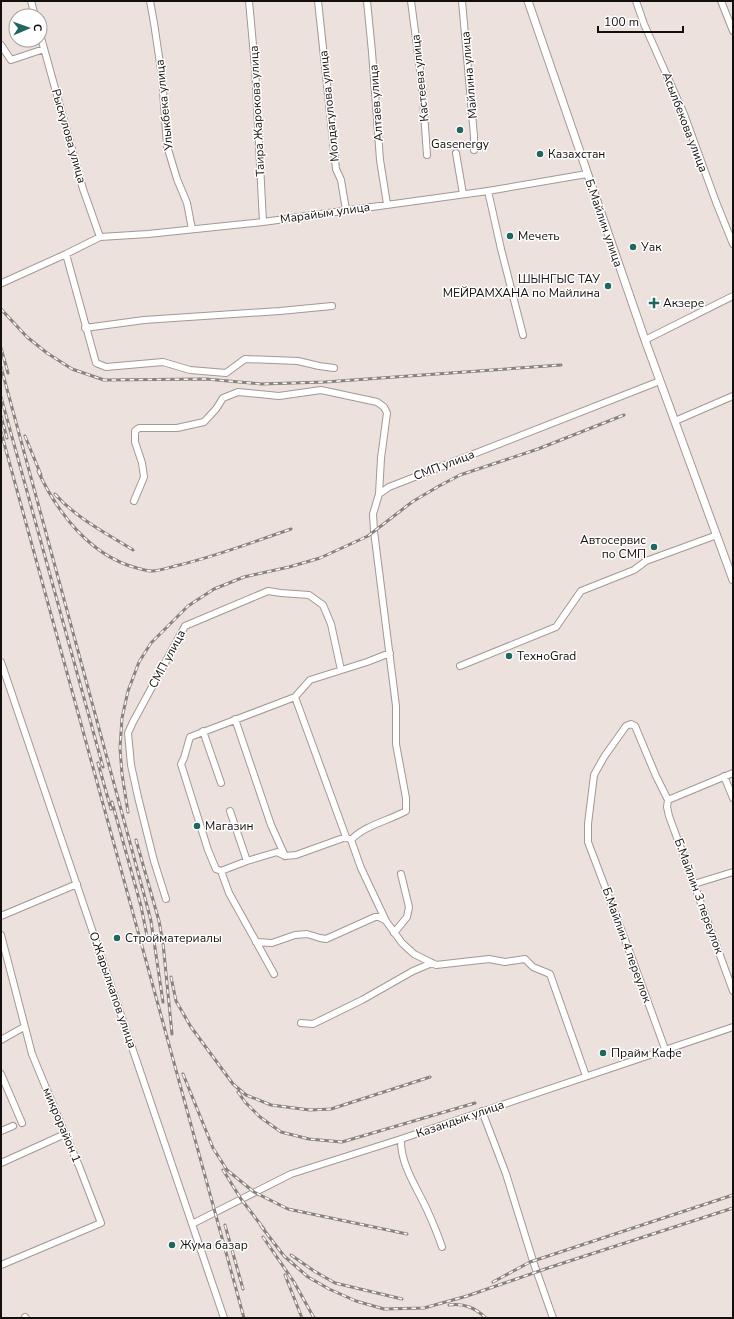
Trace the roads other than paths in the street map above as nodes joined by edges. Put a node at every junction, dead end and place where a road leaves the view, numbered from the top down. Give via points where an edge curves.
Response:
1 (150, 1) edge
2 (250, 1) edge
3 (318, 1) edge
4 (367, 1) edge
5 (411, 1) edge
6 (462, 1) edge
7 (528, 1) edge
8 (636, 1) edge
9 (721, 1) edge
10 (733, 31) edge
11 (1, 45) edge
12 (44, 49) joint
13 (474, 150) dead end
14 (456, 153) dead end
15 (427, 155) dead end
16 (587, 174) junction
17 (488, 191) junction
18 (463, 194) junction
19 (386, 204) junction
20 (346, 210) junction
21 (263, 222) junction
22 (192, 230) junction
23 (100, 237) junction
24 (733, 244) edge
25 (66, 254) junction
26 (2, 283) edge
27 (733, 296) edge
28 (332, 306) dead end
29 (86, 328) junction
30 (523, 335) dead end
31 (645, 340) junction
32 (334, 368) dead end
33 (660, 381) junction
34 (733, 396) edge
35 (675, 421) junction
36 (379, 494) junction
37 (134, 501) dead end
38 (717, 535) junction
39 (733, 580) edge
40 (390, 652) junction
41 (1, 662) edge
42 (460, 666) dead end
43 (341, 670) junction
44 (295, 697) junction
45 (235, 719) junction
46 (203, 732) junction
47 (733, 773) edge
48 (724, 776) junction
49 (221, 783) dead end
50 (733, 798) edge
51 (668, 800) junction
52 (230, 811) dead end
53 (348, 838) junction
54 (588, 842) joint
55 (285, 856) junction
56 (247, 861) junction
57 (221, 871) junction
58 (733, 872) edge
59 (401, 874) dead end
60 (77, 884) junction
61 (694, 884) junction
62 (166, 899) dead end
63 (1, 916) edge
64 (386, 921) junction
65 (394, 934) junction
66 (1, 935) edge
67 (256, 942) junction
68 (434, 964) junction
69 (274, 974) dead end
70 (730, 975) edge
71 (733, 991) edge
72 (301, 1023) dead end
73 (24, 1027) junction
74 (733, 1027) edge
75 (1, 1040) edge
76 (665, 1049) junction
77 (1, 1074) edge
78 (586, 1076) junction
79 (482, 1111) junction
80 (22, 1123) dead end
81 (13, 1126) dead end
82 (1, 1131) edge
83 (65, 1134) junction
84 (401, 1139) junction
85 (1, 1163) edge
86 (192, 1224) junction
87 (442, 1247) dead end
88 (1, 1265) edge
89 (224, 1318) edge
90 (553, 1318) edge

1 - 22 street, Улыкбека улица via 162,77 167,146 187,203
2 - 21 street, Таира Жарокова улица
3 - 20 street, Молдагулова улица via 336,169 341,180
4 - 19 street, Алтаев улица
5 - 15 street, Кастеева улица via 422,85
6 - 13 street, Майлина улица
7 - 16 street, Б.Майлин улица
8 - 24 street, Асылбекова улица via 684,114
9 - 10 street
11 - 12 street via 12,60
12 - 23 street, Рыскулова улица via 83,189
14 - 18 street
16 - 17 street, Марайым улица
16 - 31 street, Б.Майлин улица
17 - 18 street, Марайым улица
17 - 30 street
18 - 19 street, Марайым улица
19 - 20 street, Марайым улица
20 - 21 street, Марайым улица
21 - 22 street, Марайым улица
22 - 23 street, Марайым улица
23 - 25 street, Марайым улица
25 - 26 street, Марайым улица
25 - 29 street
27 - 31 street
28 - 29 street via 144,320
29 - 32 street via 96,363 106,367 163,362 190,370 226,373 245,359 298,361
31 - 33 street, Б.Майлин улица
33 - 35 street, Б.Майлин улица
33 - 36 street, СМП улица via 389,487
34 - 35 street
35 - 38 street, Б.Майлин улица
36 - 37 street via 387,413 384,407 372,400 321,390 279,396 238,392 223,398 204,422 177,428 139,428 134,431 144,478
36 - 40 street via 373,514
38 - 39 street, Б.Майлин улица
38 - 42 street via 646,561 634,570 580,590 556,627
40 - 43 street
40 - 53 street via 396,706 396,744 406,811
41 - 60 street, О.Жарылкапов улица
43 - 44 street via 310,680
43 - 62 street, СМП улица via 331,624 323,605 309,595 268,591 185,626 128,733 138,797
44 - 45 street
44 - 53 street
45 - 46 street
45 - 55 street via 271,825
46 - 49 street
46 - 57 street via 190,737 180,764 208,850 216,869
47 - 48 street
48 - 50 street
48 - 51 street
51 - 54 street, Б.Майлин 3 переулок via 635,726 626,726 594,775
51 - 61 street, Б.Майлин 3 переулок via 669,816
52 - 56 street
53 - 55 street via 296,855
53 - 64 street
54 - 76 street, Б.Майлин 4 переулок
55 - 56 street via 277,852
56 - 57 street
57 - 67 street via 229,893
58 - 61 street
59 - 65 street via 408,907 407,917
60 - 63 street
60 - 86 street, О.Жарылкапов улица
61 - 70 street, Б.Майлин 3 переулок
64 - 65 street
64 - 67 street via 375,917 326,938 307,934 295,935 272,943
65 - 68 street via 414,954
66 - 73 street, микрорайон 1
67 - 69 street
68 - 72 street via 413,971 313,1024
68 - 78 street via 525,959 533,967 550,974
70 - 71 street, Б.Майлин 3 переулок
73 - 75 street
73 - 83 street, микрорайон 1 via 32,1054
74 - 76 street, Казандык улица
76 - 78 street, Казандык улица
77 - 80 street
78 - 79 street, Казандык улица
79 - 84 street, Казандык улица
79 - 90 street via 506,1174
81 - 82 street
83 - 85 street
83 - 88 street, микрорайон 1 via 100,1223
84 - 86 street, Казандык улица via 291,1174
84 - 87 street via 401,1148 410,1175
86 - 89 street, О.Жарылкапов улица

